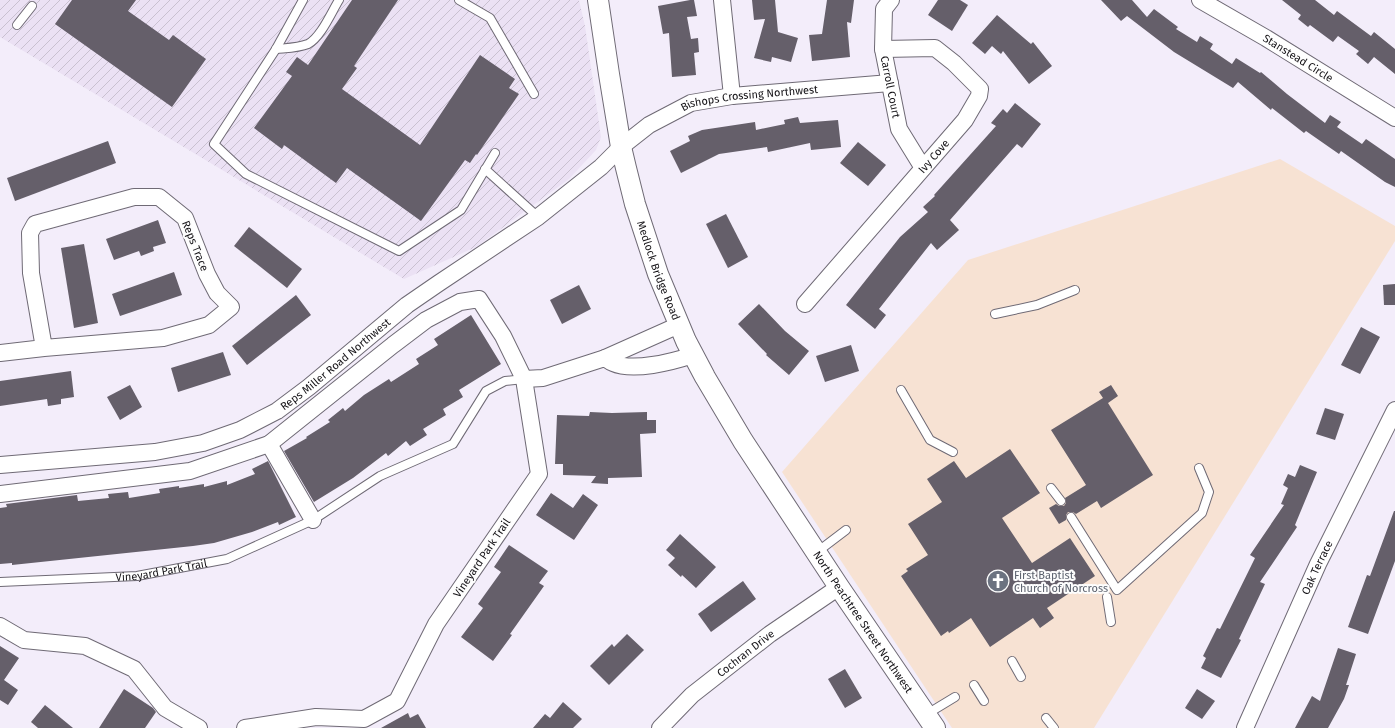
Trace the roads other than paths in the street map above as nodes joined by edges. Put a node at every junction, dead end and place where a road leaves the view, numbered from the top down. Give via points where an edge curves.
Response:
1 (303, 0) edge
2 (339, 0) edge
3 (459, 0) edge
4 (598, 0) edge
5 (722, 0) edge
6 (891, 0) edge
7 (1200, 0) edge
8 (32, 6) dead end
9 (17, 26) dead end
10 (276, 49) junction
11 (883, 49) junction
12 (890, 83) junction
13 (534, 94) dead end
14 (732, 96) junction
15 (1395, 118) edge
16 (621, 147) junction
17 (495, 153) dead end
18 (923, 168) junction
19 (485, 169) junction
20 (538, 217) junction
21 (1075, 290) dead end
22 (805, 304) dead end
23 (995, 314) dead end
24 (679, 325) junction
25 (44, 348) junction
26 (0, 353) edge
27 (693, 355) junction
28 (605, 358) junction
29 (524, 379) junction
30 (901, 390) dead end
31 (1395, 410) edge
32 (269, 444) junction
33 (954, 452) dead end
34 (0, 465) edge
35 (1200, 468) dead end
36 (1051, 488) dead end
37 (0, 494) edge
38 (1060, 501) dead end
39 (791, 515) joint
40 (1070, 517) dead end
41 (313, 520) junction
42 (846, 530) dead end
43 (816, 552) junction
44 (0, 582) edge
45 (839, 587) junction
46 (1107, 597) dead end
47 (1111, 622) dead end
48 (0, 626) edge
49 (1012, 661) dead end
50 (1021, 677) dead end
51 (974, 685) dead end
52 (955, 697) dead end
53 (984, 701) dead end
54 (1046, 718) dead end
55 (931, 721) edge
56 (372, 722) edge
57 (199, 728) edge
58 (245, 728) edge
59 (660, 728) edge
60 (1054, 728) edge
61 (1245, 728) edge

1 - 10 lane
2 - 10 lane via 316,38 301,46
3 - 13 lane via 490,18
4 - 16 street, Medlock Bridge Road
5 - 14 street
6 - 11 street, Carroll Court via 884,9
7 - 15 street, Stanstead Circle
8 - 9 lane
10 - 19 lane via 214,144 246,174 398,251 461,210
11 - 12 street, Carroll Court
11 - 18 street, Ivy Cove via 935,48 980,89 979,96 965,120
12 - 14 street, Bishops Crossing Northwest
12 - 18 street, Carroll Court via 899,128
14 - 16 street, Bishops Crossing Northwest via 691,103 649,125
16 - 20 street, Reps Miller Road Northwest via 602,167
16 - 24 street, Medlock Bridge Road via 635,204 658,274
17 - 19 lane
18 - 22 street, Ivy Cove
19 - 20 lane
20 - 34 street, Reps Miller Road Northwest via 407,305 277,411 240,430 203,442 155,452
21 - 23 lane via 1037,305
24 - 27 street, Medlock Bridge Road
24 - 28 street, Vineyard Park Trail
25 - 25 street, Reps Trace via 31,273 30,233 35,224 134,197 159,197 185,218 217,294 231,307 208,326 163,338
25 - 26 street, Reps Trace
27 - 28 street via 654,365 632,366 613,363
27 - 39 street, Medlock Bridge Road via 742,441
28 - 29 street, Vineyard Park Trail via 543,378
29 - 32 street, Vineyard Park Trail via 503,336 479,299 460,302 426,320
29 - 41 lane, Vineyard Park Trail via 505,381 486,392 453,444 380,476
29 - 56 street, Vineyard Park Trail via 539,474 436,624 397,701
30 - 33 lane via 930,440
31 - 61 street, Oak Terrace via 1318,564
32 - 37 street, Vineyard Park Trail via 190,471
32 - 41 street
35 - 40 lane via 1208,492 1202,514 1117,590
36 - 38 lane
39 - 43 street, North Peachtree Street Northwest
41 - 44 lane, Vineyard Park Trail via 227,559 137,576
42 - 43 lane
43 - 45 street, North Peachtree Street Northwest
45 - 55 street, North Peachtree Street Northwest
45 - 59 street, Cochran Drive via 770,634 692,695
46 - 47 lane
48 - 57 street via 24,640 85,646 134,670 165,708
49 - 50 lane
51 - 53 lane
52 - 55 lane
54 - 60 lane
56 - 58 street, Vineyard Park Trail via 364,719 316,717

